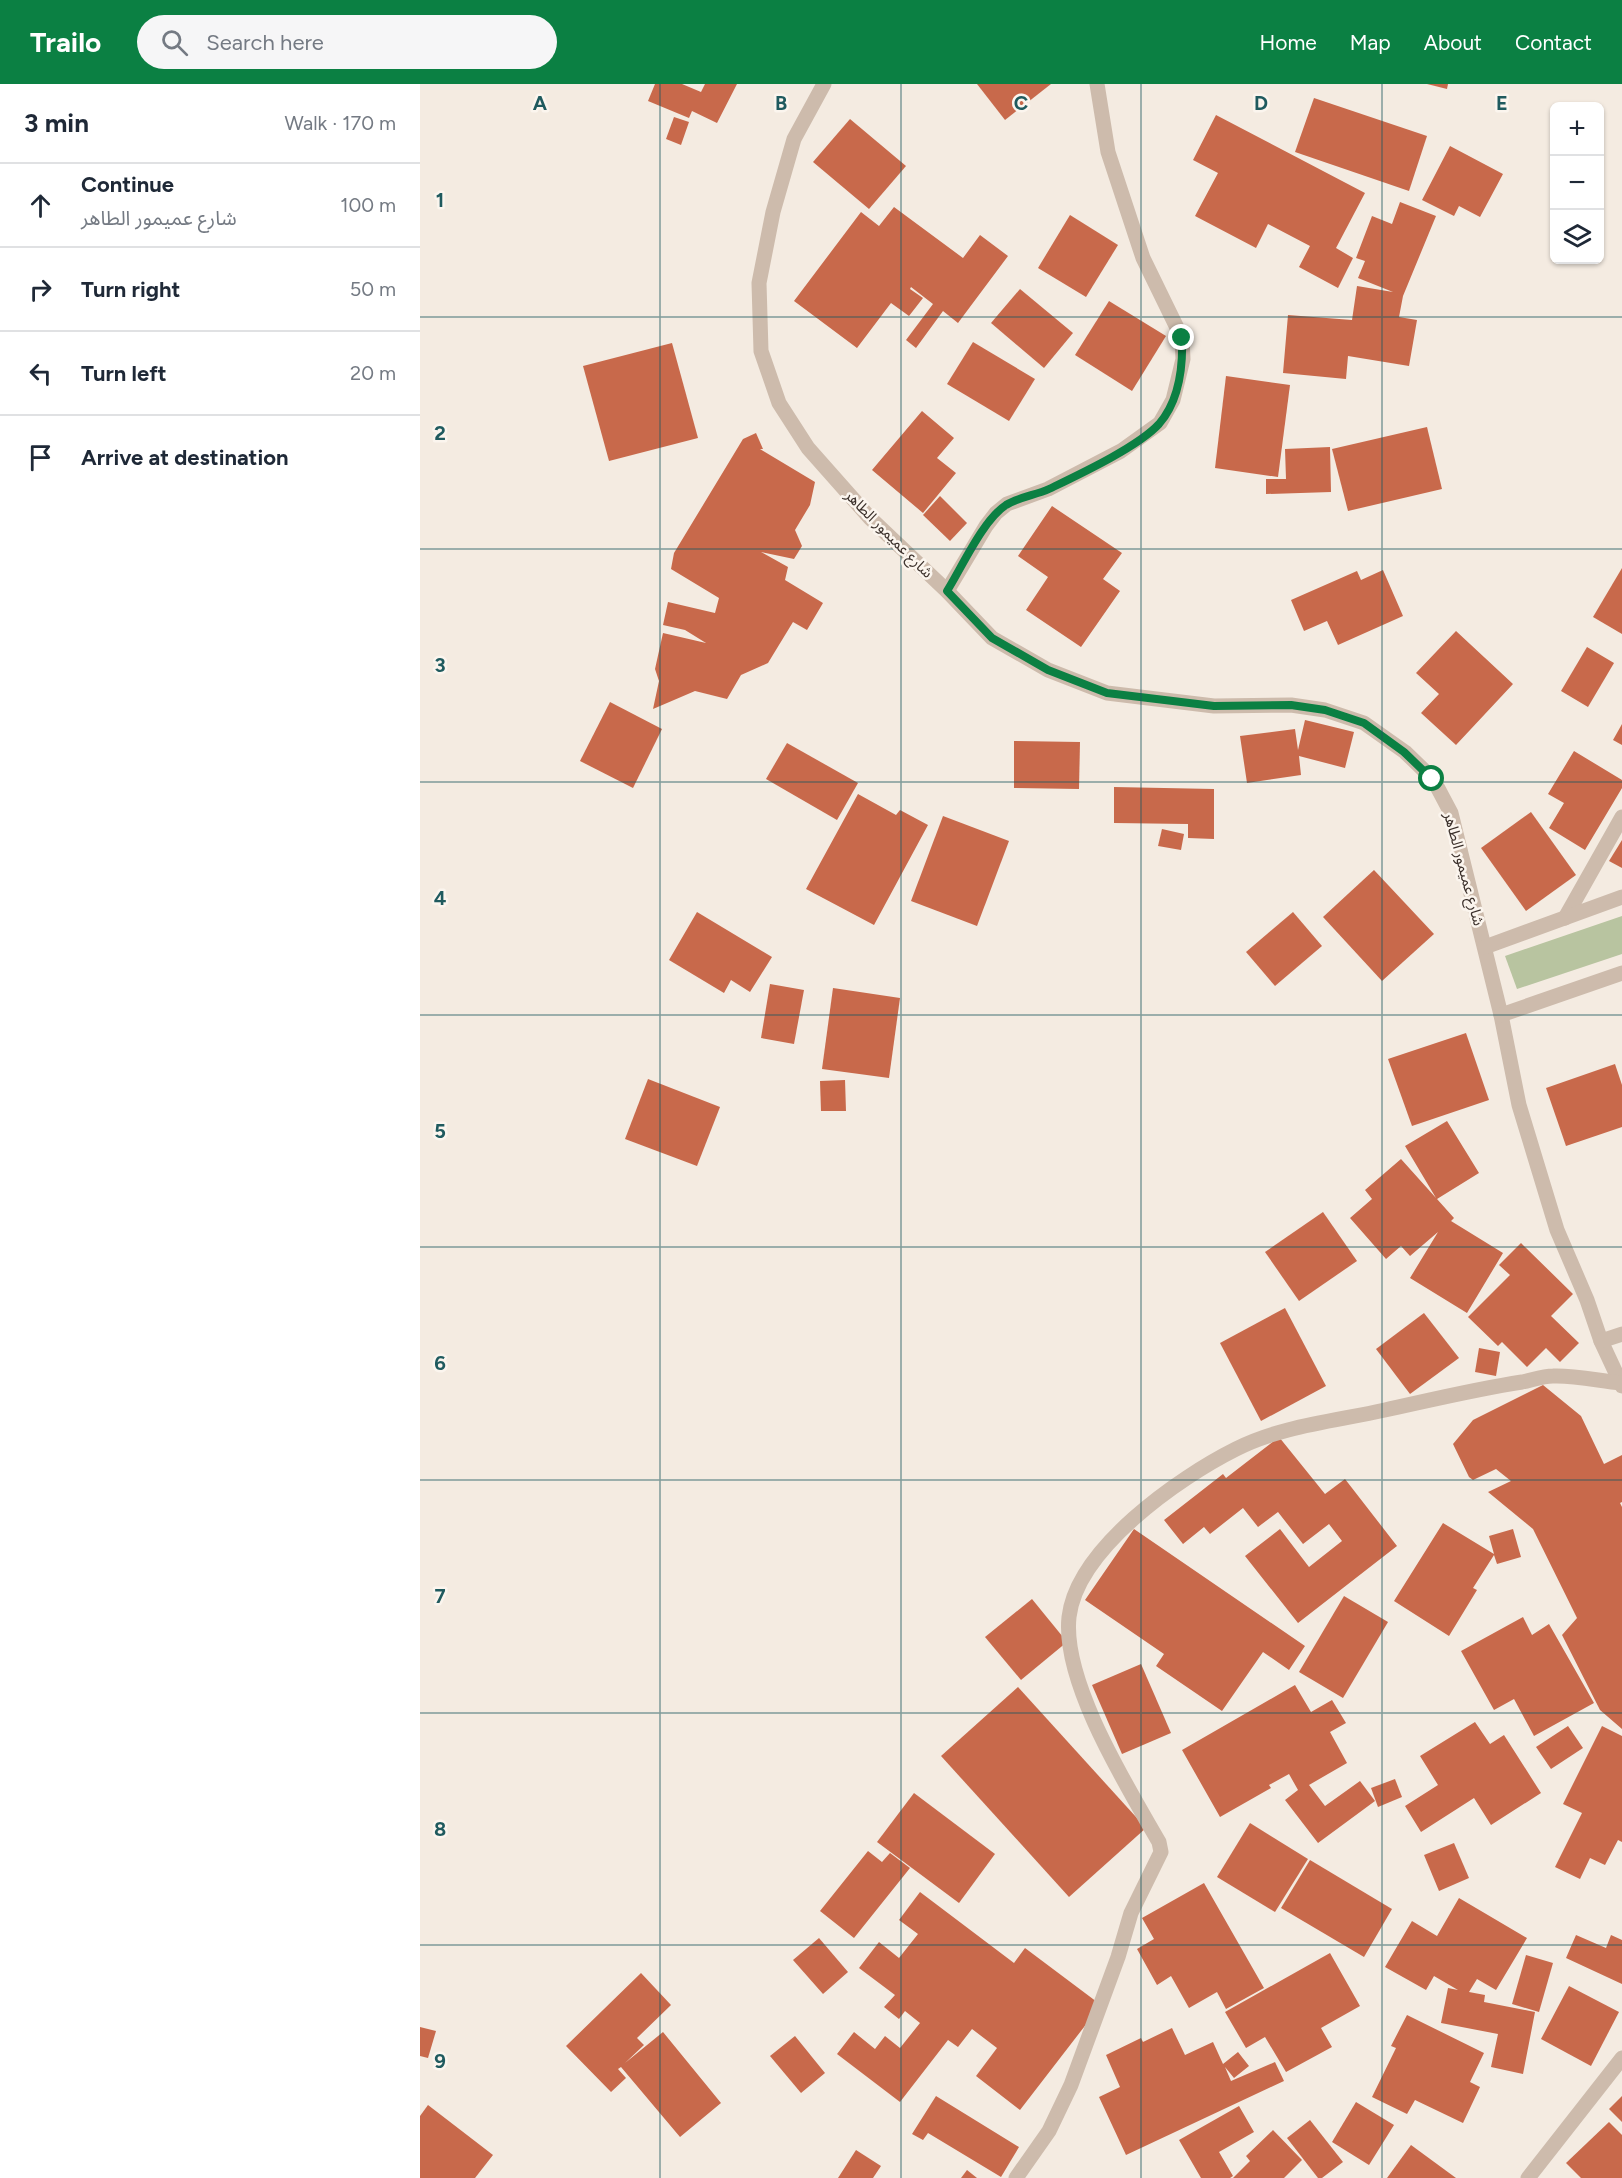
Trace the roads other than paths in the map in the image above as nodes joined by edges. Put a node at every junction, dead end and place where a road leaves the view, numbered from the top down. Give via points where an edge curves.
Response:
1 (824, 84) edge
2 (1097, 84) edge
3 (947, 591) junction
4 (1622, 818) edge
5 (1622, 897) edge
6 (1566, 918) junction
7 (1485, 947) junction
8 (1622, 973) edge
9 (1501, 1016) junction
10 (1622, 1334) edge
11 (1601, 1341) junction
12 (1621, 1385) edge
13 (1622, 2058) edge
14 (1016, 2178) edge
15 (1528, 2178) edge

1 - 3 street, شارع عميمور الطاهر via 794,139 773,212 759,283 761,351 779,403 808,448 870,518
2 - 3 street via 1108,152 1143,258 1182,338 1183,359 1173,400 1160,423 1121,451 996,513
3 - 7 street, شارع عميمور الطاهر via 992,638 1048,670 1107,693 1214,706 1291,705 1325,710 1364,723 1404,752 1432,779 1451,813
4 - 6 street
5 - 6 street
6 - 7 street
7 - 9 street, شارع عميمور الطاهر
8 - 9 street
9 - 11 street, شارع عميمور الطاهر via 1519,1105 1557,1230
10 - 11 street
11 - 12 street, شارع عميمور الطاهر
12 - 14 street via 1554,1376 1477,1388 1284,1431 1237,1448 1185,1479 1122,1530 1088,1570 1073,1595 1069,1619 1072,1656 1086,1704 1161,1852 1131,1913 1071,2085 1049,2130
13 - 15 street

